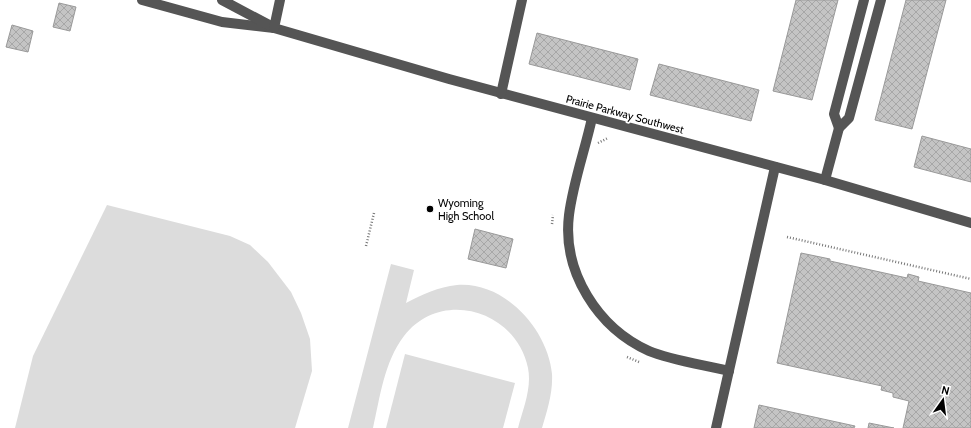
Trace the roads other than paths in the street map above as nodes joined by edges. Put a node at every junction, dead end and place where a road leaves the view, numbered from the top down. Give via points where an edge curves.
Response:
1 (142, 0) edge
2 (222, 0) edge
3 (280, 0) edge
4 (522, 0) edge
5 (864, 0) edge
6 (881, 0) edge
7 (274, 28) junction
8 (501, 94) junction
9 (592, 118) junction
10 (839, 128) junction
11 (775, 166) junction
12 (825, 180) junction
13 (971, 223) edge
14 (729, 371) junction
15 (716, 428) edge

1 - 7 street, Prairie Parkway Southwest via 222,22
2 - 7 street, Prairie Parkway Southwest
3 - 7 street
4 - 8 street
5 - 10 street via 834,114
6 - 10 street via 849,118
7 - 8 street, Prairie Parkway Southwest
8 - 9 street, Prairie Parkway Southwest
9 - 11 street, Prairie Parkway Southwest
9 - 14 street via 568,225 572,257 585,294 607,320 645,348
10 - 12 street
11 - 12 street, Prairie Parkway Southwest
11 - 14 street
12 - 13 street, Prairie Parkway Southwest
14 - 15 street

